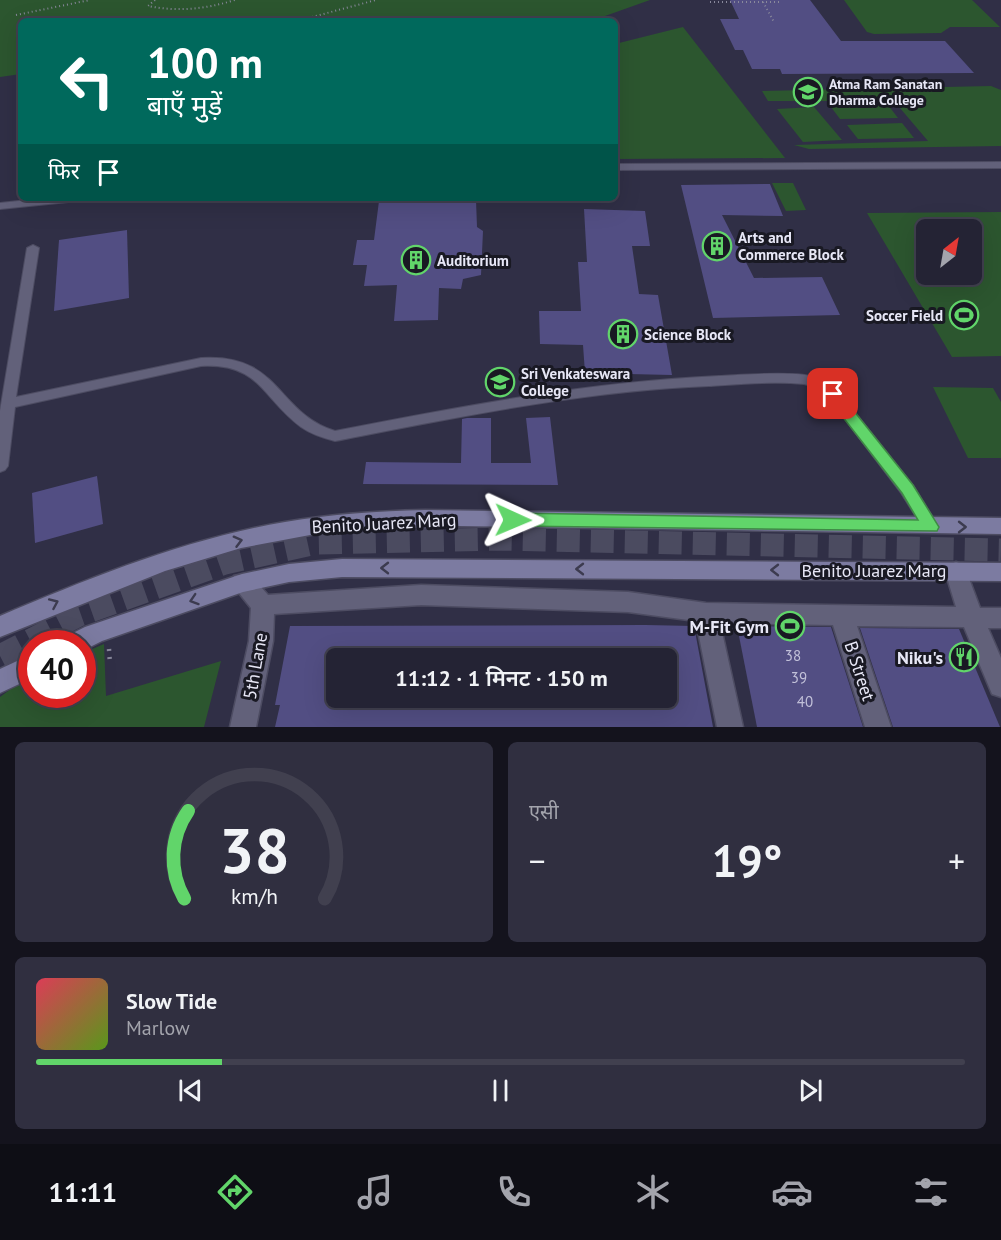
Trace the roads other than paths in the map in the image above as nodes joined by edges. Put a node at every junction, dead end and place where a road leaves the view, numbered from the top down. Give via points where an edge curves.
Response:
1 (1001, 165) edge
2 (618, 167) edge
3 (49, 201) edge
4 (0, 206) edge
5 (33, 248) dead end
6 (8, 404) junction
7 (0, 466) edge
8 (1001, 526) edge
9 (931, 527) junction
10 (957, 571) junction
11 (1001, 572) edge
12 (242, 584) junction
13 (263, 605) junction
14 (706, 613) junction
15 (842, 616) junction
16 (971, 617) junction
17 (1001, 618) edge
18 (0, 627) edge
19 (96, 633) edge
20 (18, 672) edge
21 (0, 682) edge
22 (1001, 686) edge
23 (243, 727) edge
24 (730, 727) edge
25 (878, 727) edge

1 - 2 lane
3 - 4 lane
5 - 6 lane
6 - 7 lane
6 - 9 lane via 201,362 223,361 256,374 303,423 334,436 612,390 676,383 807,380 833,394 907,489
9 -> 8 street, Benito Juarez Marg
18 -> 9 street, Benito Juarez Marg via 91,587 176,557 326,524 445,518
10 - 11 street, Benito Juarez Marg
10 -> 12 street, Benito Juarez Marg via 342,568 289,573
10 - 16 street
12 - 13 street
12 -> 19 street, Benito Juarez Marg
13 - 14 street via 421,595 628,602
13 - 23 street, 5th Lane via 261,641
14 - 15 street
14 - 24 street
15 - 16 street
15 - 25 street, B Street
16 - 17 street
16 - 22 street
20 - 21 street

